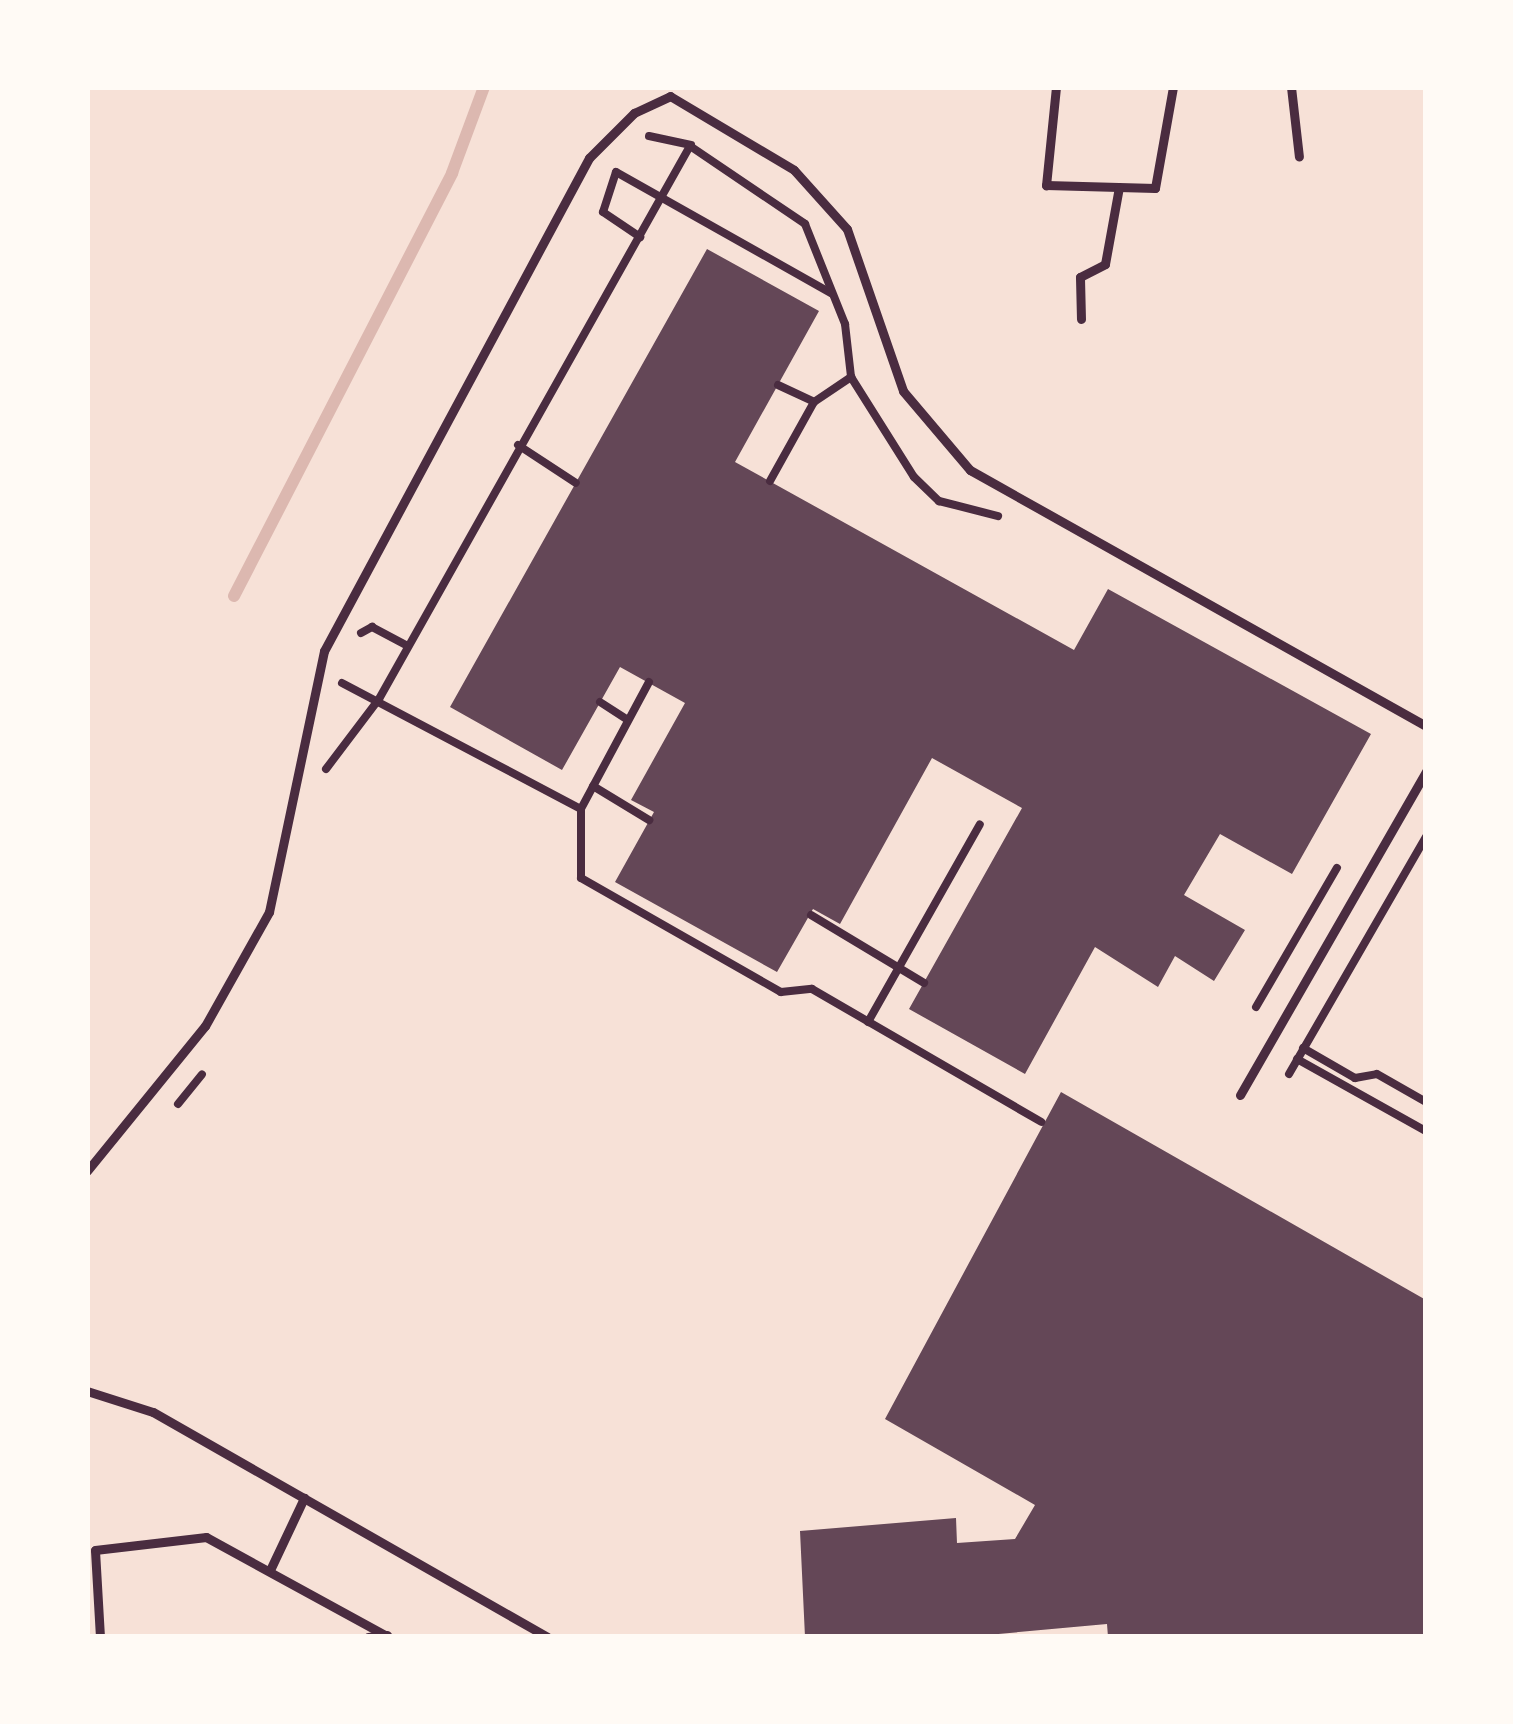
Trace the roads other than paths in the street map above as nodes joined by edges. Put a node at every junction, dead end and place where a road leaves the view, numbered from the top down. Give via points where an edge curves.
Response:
1 (1056, 87) edge
2 (1173, 87) edge
3 (1291, 87) edge
4 (670, 92) edge
5 (1299, 157) dead end
6 (1119, 187) junction
7 (1081, 319) dead end
8 (1426, 726) edge
9 (1426, 771) edge
10 (1240, 1095) dead end
11 (87, 1171) edge
12 (87, 1391) edge
13 (304, 1498) junction
14 (270, 1570) junction
15 (388, 1636) edge
16 (100, 1637) edge
17 (368, 1637) edge
18 (548, 1637) edge

1 - 6 lane via 1046,185
2 - 6 lane via 1155,188
3 - 5 lane
4 - 8 lane via 794,170 847,229 903,391 970,470
4 - 11 lane via 634,113 589,158 324,651 268,912 205,1026
6 - 7 lane via 1105,264 1081,277
9 - 10 lane
12 - 13 lane via 153,1412
13 - 14 lane
13 - 18 lane
14 - 15 lane
14 - 16 lane via 206,1537 94,1550
15 - 17 lane

